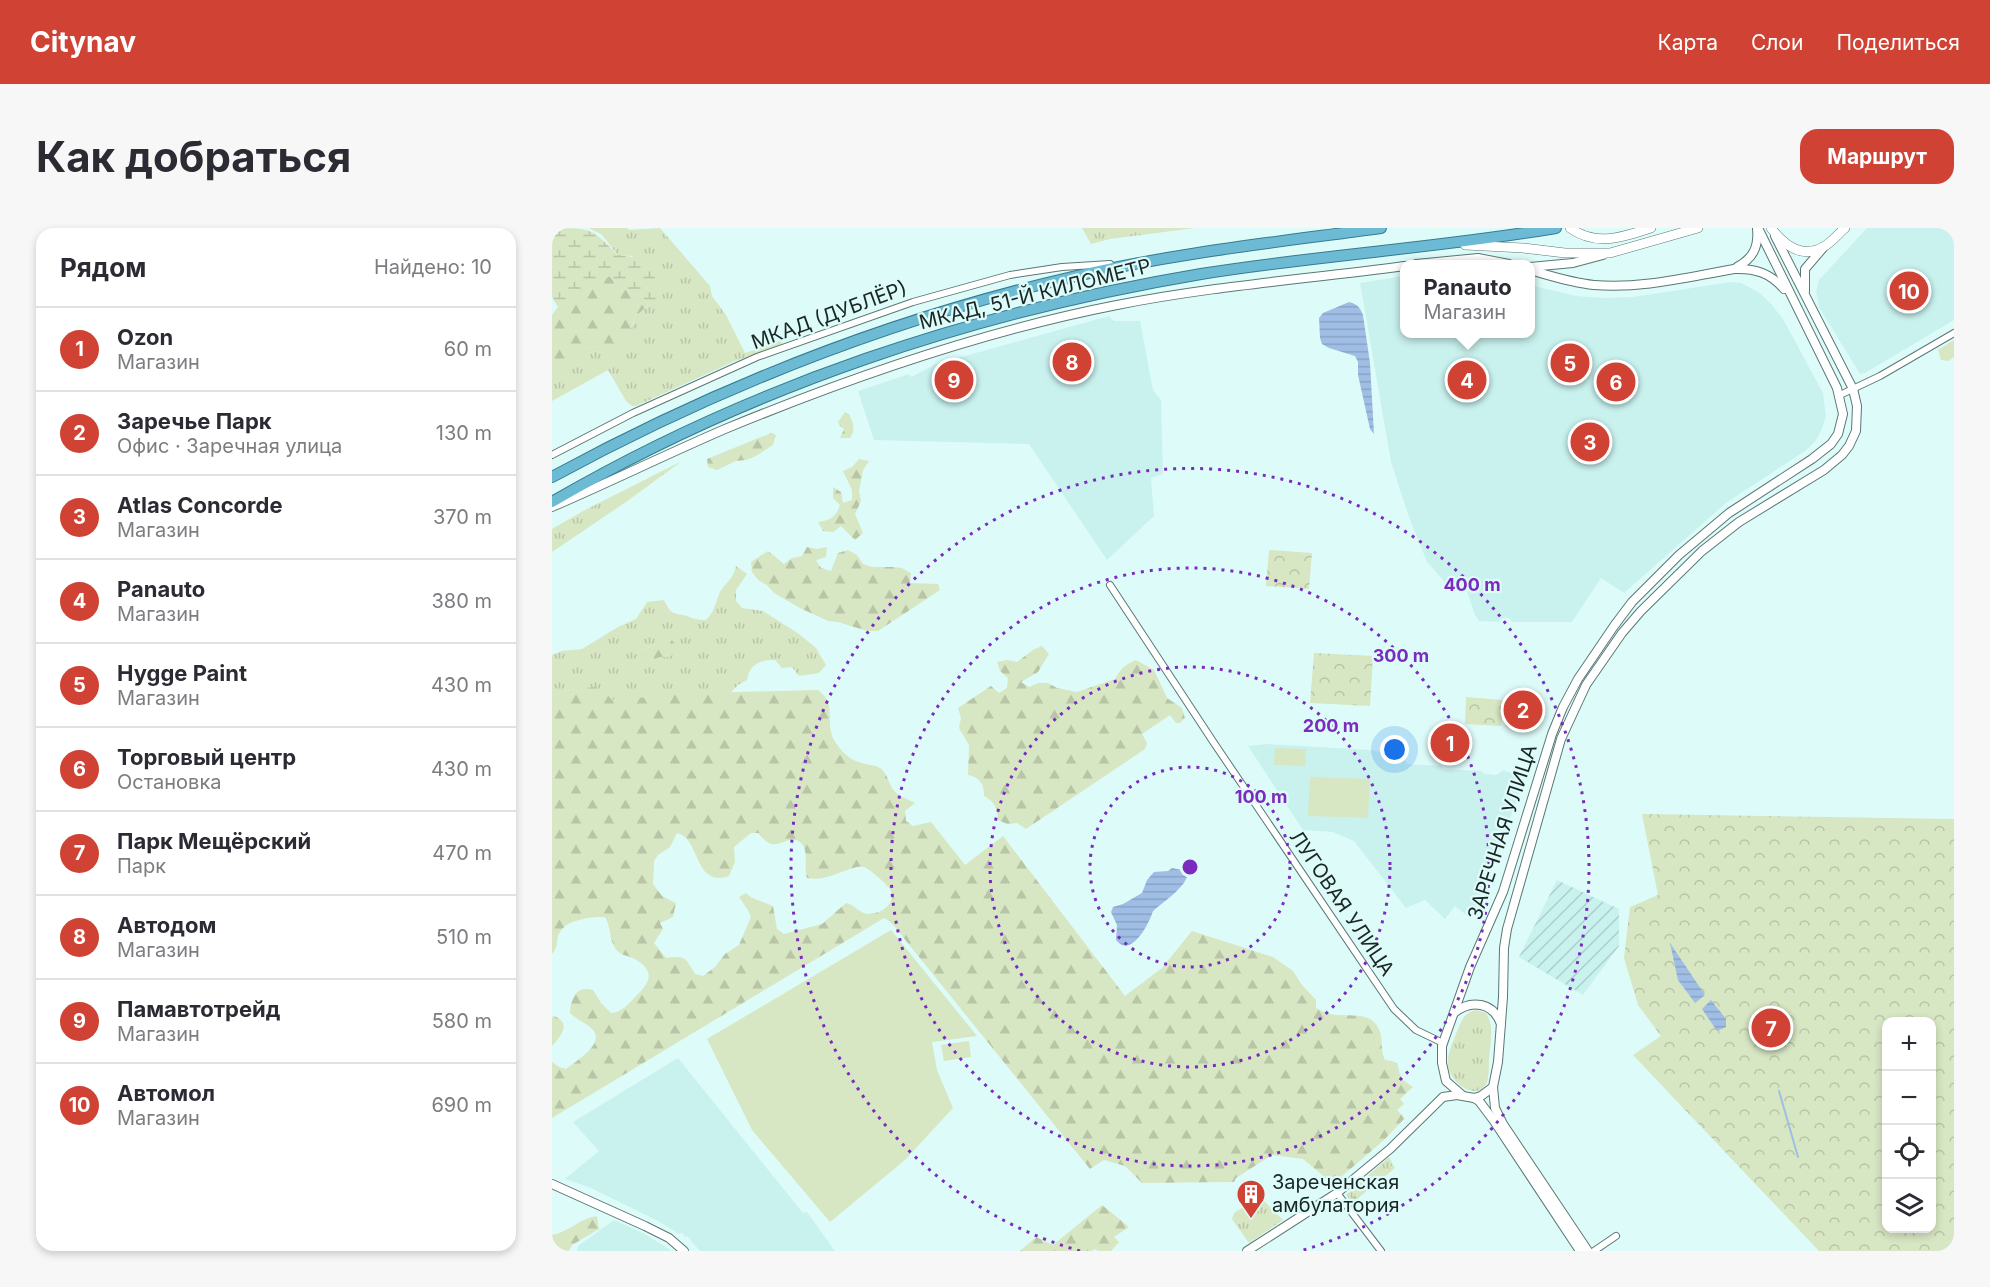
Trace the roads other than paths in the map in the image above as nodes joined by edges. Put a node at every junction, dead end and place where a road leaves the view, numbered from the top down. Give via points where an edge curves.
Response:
1 (1382, 228) edge
2 (1556, 228) edge
3 (1569, 228) edge
4 (1651, 228) edge
5 (1698, 228) edge
6 (1757, 228) edge
7 (1845, 228) edge
8 (1772, 229) edge
9 (1444, 245) junction
10 (1824, 247) junction
11 (1610, 253) junction
12 (1457, 260) edge
13 (1488, 260) edge
14 (1135, 263) junction
15 (1400, 267) edge
16 (1535, 267) edge
17 (1535, 269) edge
18 (1734, 269) junction
19 (1792, 298) junction
20 (1809, 303) junction
21 (1954, 333) edge
22 (1853, 389) junction
23 (1840, 395) junction
24 (552, 455) edge
25 (552, 477) edge
26 (552, 502) edge
27 (552, 507) edge
28 (1110, 585) dead end
29 (1454, 1013) junction
30 (1501, 1025) junction
31 (1443, 1043) junction
32 (1446, 1081) junction
33 (1493, 1087) junction
34 (1461, 1095) junction
35 (1474, 1098) junction
36 (1437, 1102) junction
37 (552, 1184) edge
38 (1336, 1193) junction
39 (1616, 1236) dead end
40 (684, 1251) edge
41 (1247, 1251) edge
42 (1381, 1251) edge
43 (1580, 1251) edge
44 (1588, 1251) edge
45 (1594, 1251) edge

1 - 14 highway, МКАД, 51-Й КИЛОМЕТР
2 - 9 highway, МКАД, 51-Й КИЛОМЕТР
3 - 4 main road via 1604,240
5 - 11 main road
6 - 18 street via 1752,257
6 - 19 street
7 - 10 main road
8 - 10 main road via 1794,249 1807,252
8 - 20 street, ЗАРЕЧНАЯ УЛИЦА
9 - 11 main road
9 - 26 highway, МКАД, 51-Й КИЛОМЕТР via 1181,278 1053,304 961,328 806,381 699,424 604,471
10 - 20 street via 1806,269 1804,287
11 - 16 street
12 - 13 street
14 - 24 street, МКАД (ДУБЛЁР) via 1028,272 913,302 757,357
14 - 25 highway, МКАД, 51-Й КИЛОМЕТР via 1035,286 917,320 772,372 618,441
15 - 27 street via 1117,305 966,343 807,396
17 - 18 street via 1592,285 1650,284
18 - 19 street via 1746,268 1769,275
19 - 23 street
20 - 22 street, ЗАРЕЧНАЯ УЛИЦА
21 - 22 street
22 - 23 street
22 - 30 street, ЗАРЕЧНАЯ УЛИЦА via 1856,431 1842,454 1824,470 1739,522 1688,564 1622,633 1586,685 1561,739 1507,928
23 - 29 street, ЗАРЕЧНАЯ УЛИЦА via 1842,422 1838,434 1823,452 1729,513 1679,555 1632,602 1578,679 1552,734 1503,892
28 - 31 street, ЛУГОВАЯ УЛИЦА via 1394,1009 1416,1030
29 - 30 street via 1465,1006 1481,1004 1494,1012
29 - 31 street, ЗАРЕЧНАЯ УЛИЦА
30 - 33 street, ЗАРЕЧНАЯ УЛИЦА
31 - 32 street, ЗАРЕЧНАЯ УЛИЦА
32 - 34 street
32 - 36 street
33 - 35 street
33 - 44 street via 1495,1107 1503,1124
34 - 35 street
34 - 36 street via 1443,1097
35 - 43 street via 1494,1121
36 - 38 street via 1390,1149
37 - 40 street via 669,1238
38 - 41 street
38 - 42 street
39 - 45 street

